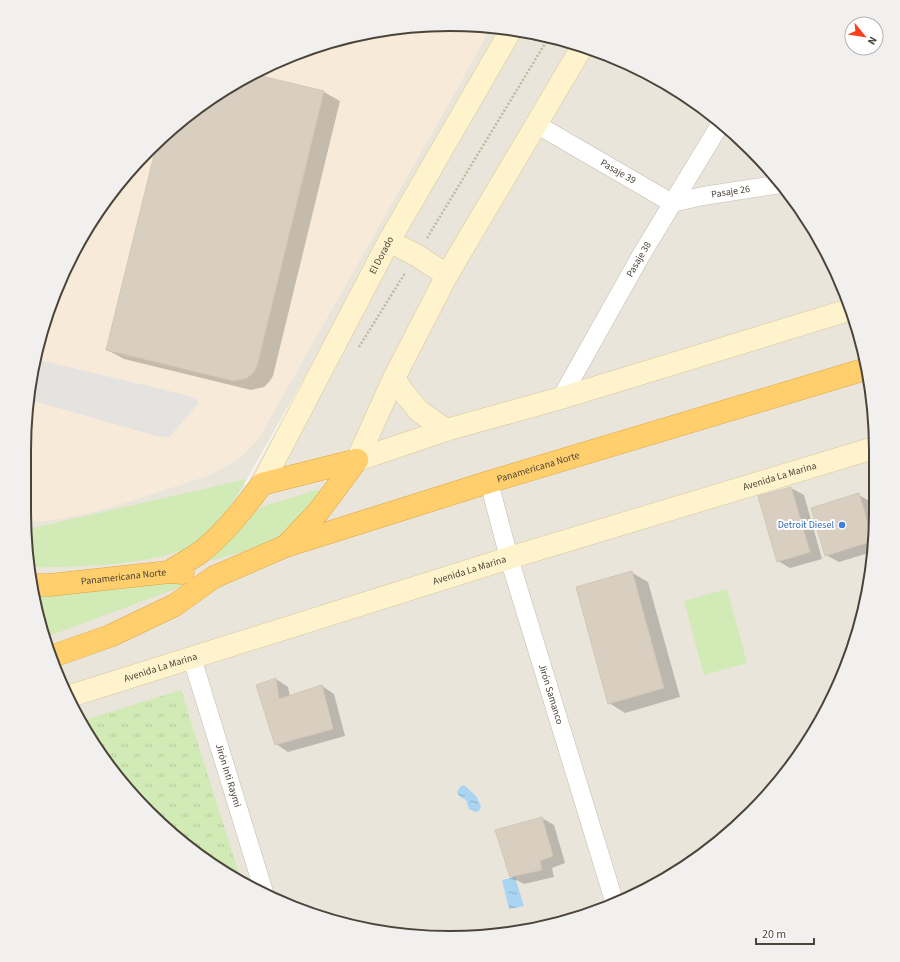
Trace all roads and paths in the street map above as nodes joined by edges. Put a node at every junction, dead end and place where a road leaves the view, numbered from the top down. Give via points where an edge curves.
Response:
1 (507, 35) edge
2 (579, 51) edge
3 (536, 124) junction
4 (718, 128) edge
5 (774, 185) edge
6 (672, 203) junction
7 (389, 241) junction
8 (447, 275) junction
9 (845, 311) edge
10 (861, 370) edge
11 (394, 378) junction
12 (561, 398) junction
13 (446, 430) junction
14 (869, 450) edge
15 (356, 460) junction
16 (489, 482) junction
17 (262, 484) junction
18 (286, 546) junction
19 (509, 558) junction
20 (169, 572) junction
21 (214, 577) junction
22 (38, 585) edge
23 (56, 655) edge
24 (192, 658) junction
25 (73, 695) edge
26 (262, 887) edge
27 (613, 898) edge

1 - 7 main road, El Dorado
2 - 3 main road
3 - 6 street, Pasaje 39
3 - 8 main road
4 - 6 street, Pasaje 38
5 - 6 street, Pasaje 26
6 - 12 street, Pasaje 38
7 - 8 main road
7 - 17 main road, El Dorado
8 - 11 main road
9 - 12 main road
10 - 16 highway, Panamericana Norte
11 - 13 main road via 419,411
11 - 15 main road
12 - 13 main road
13 - 15 main road
14 - 19 main road, Avenida La Marina
15 - 17 highway
15 - 18 highway via 320,510
16 - 18 highway, Panamericana Norte
16 - 19 street, Jirón Samanco
17 - 20 highway via 224,532 200,553
18 - 21 highway, Panamericana Norte
19 - 24 main road, Avenida La Marina
19 - 27 street, Jirón Samanco
20 - 21 highway, Panamericana Norte
20 - 22 highway, Panamericana Norte
21 - 23 highway, Panamericana Norte via 175,605 110,636
24 - 25 main road, Avenida La Marina
24 - 26 street, Jirón Inti Raymi

